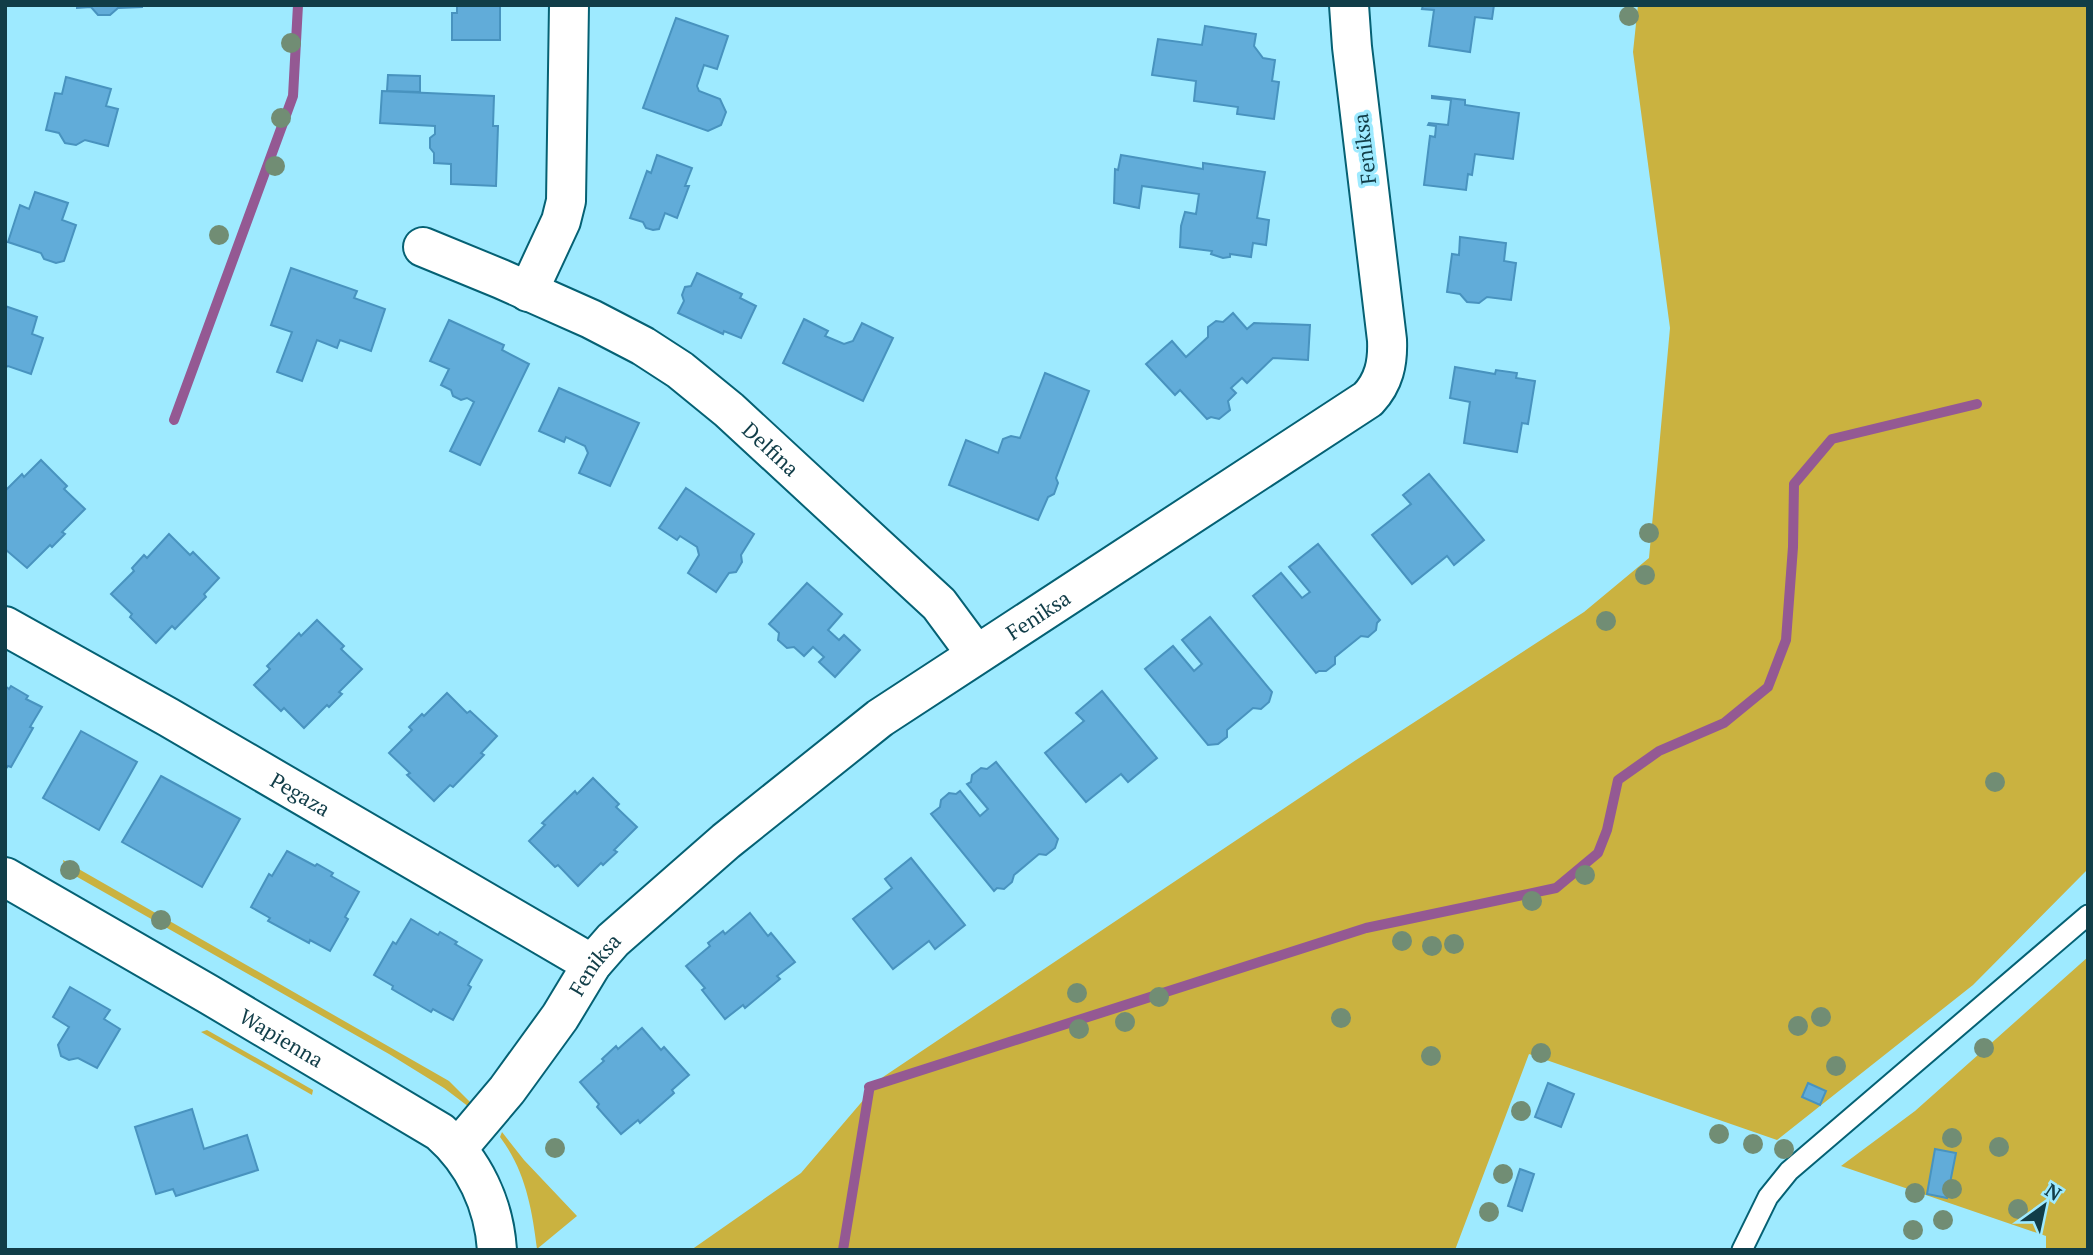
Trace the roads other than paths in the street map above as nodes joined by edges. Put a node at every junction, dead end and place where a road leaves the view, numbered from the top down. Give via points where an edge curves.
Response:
1 (569, 5) edge
2 (1349, 5) edge
3 (423, 247) dead end
4 (528, 292) junction
5 (5, 626) edge
6 (976, 654) junction
7 (5, 877) edge
8 (2088, 915) edge
9 (592, 964) junction
10 (458, 1148) junction
11 (498, 1250) edge
12 (1742, 1250) edge

1 - 4 street via 566,201
2 - 6 street, Feniksa via 1387,340 1388,360 1377,390
3 - 4 street, Delfina
4 - 6 street, Delfina via 643,346 703,388 939,604
5 - 9 street, Pegaza
6 - 9 street, Feniksa via 822,763 726,841
7 - 10 street, Wapienna via 352,1079 440,1132
8 - 12 lane via 1789,1171 1768,1197
9 - 10 street, Feniksa via 507,1090
10 - 11 street, Wapienna via 481,1186

